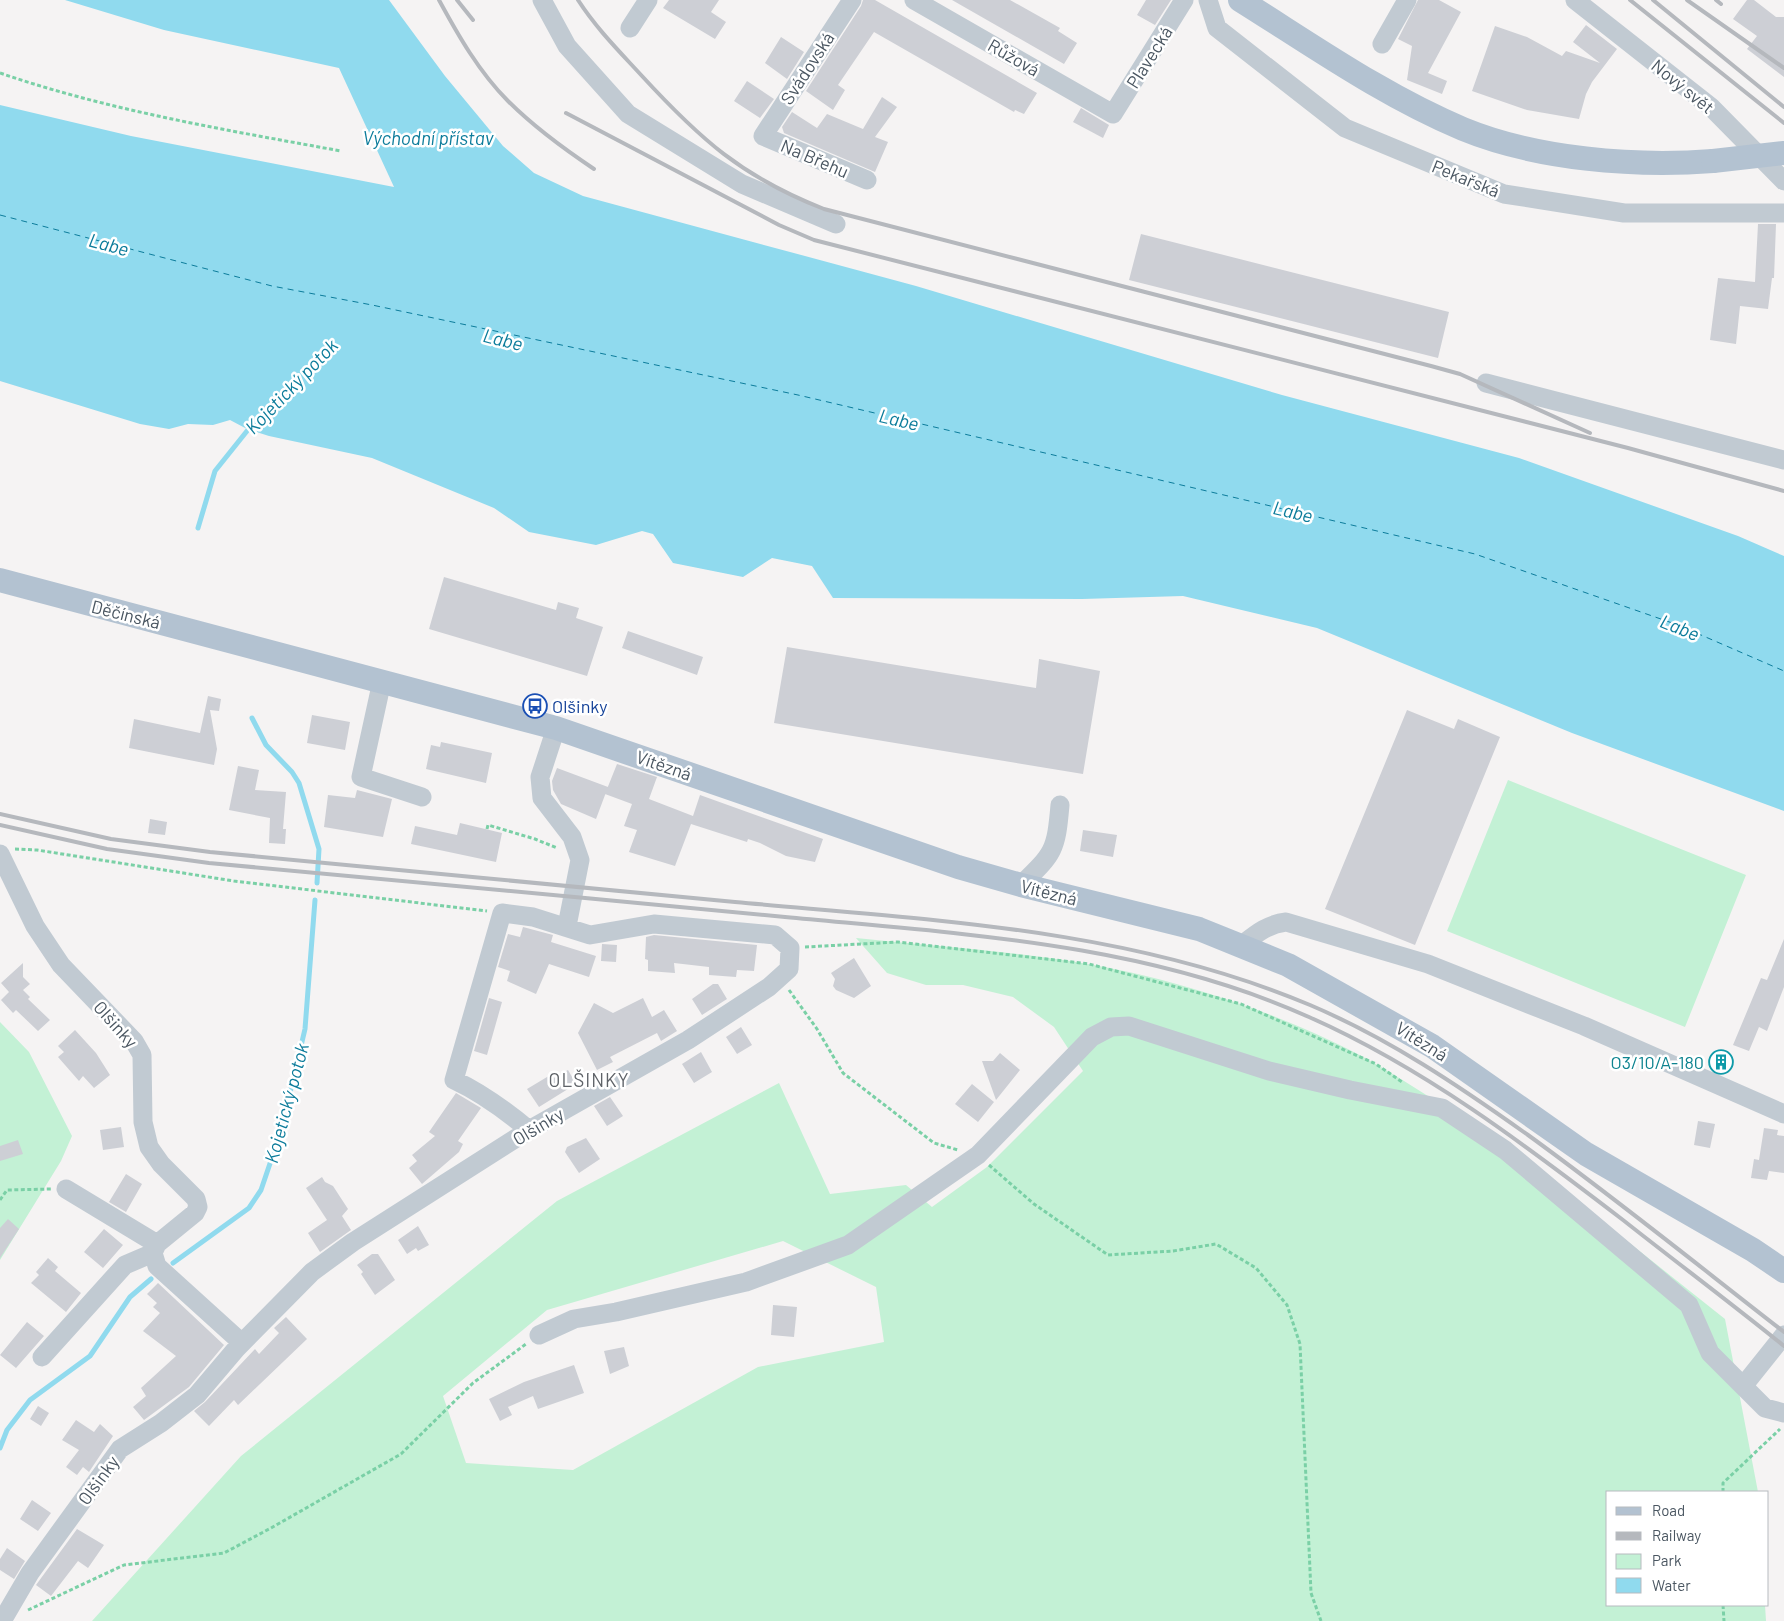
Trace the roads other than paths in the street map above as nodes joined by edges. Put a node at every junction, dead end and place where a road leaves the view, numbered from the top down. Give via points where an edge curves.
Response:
1 (542, 0) edge
2 (648, 0) edge
3 (852, 0) edge
4 (914, 0) edge
5 (1184, 0) edge
6 (1208, 0) edge
7 (1240, 0) edge
8 (1407, 0) edge
9 (1575, 0) edge
10 (630, 28) dead end
11 (1382, 44) dead end
12 (1113, 114) joint
13 (763, 136) joint
14 (1784, 153) edge
15 (867, 180) dead end
16 (1784, 181) edge
17 (1784, 213) edge
18 (836, 224) dead end
19 (1486, 383) dead end
20 (1784, 460) edge
21 (0, 580) edge
22 (252, 646) joint
23 (382, 681) junction
24 (556, 728) junction
25 (422, 798) dead end
26 (1060, 805) dead end
27 (5, 851) edge
28 (1020, 885) junction
29 (567, 926) junction
30 (1242, 945) junction
31 (1784, 1114) edge
32 (529, 1130) junction
33 (66, 1189) road end
34 (155, 1249) junction
35 (1784, 1271) edge
36 (1784, 1334) edge
37 (539, 1335) road end
38 (242, 1343) junction
39 (42, 1357) dead end
40 (1744, 1385) junction
41 (1784, 1413) edge
42 (2, 1621) edge

1 - 18 street via 567,46 628,114 742,184
2 - 10 street
3 - 13 street, Svádovská
4 - 12 street, Růžová
5 - 12 street, Plavecká
6 - 17 street, Pekařská via 1217,28 1345,128 1504,194 1624,214
7 - 14 main road, bridge via 1418,107 1463,129 1513,144 1558,154 1641,162 1713,161
8 - 11 street
9 - 16 street, Nový svět via 1711,107
13 - 15 street, Na Břehu
19 - 20 street
21 - 22 main road, Děčínská
22 - 23 main road, Vítězná
23 - 24 main road, Vítězná
23 - 25 street via 361,777
24 - 28 main road, Vítězná via 949,864
24 - 29 street via 540,777 542,798 572,837 580,860
26 - 28 street via 1057,839 1048,860
27 - 34 street, Olšinky via 35,926 60,965 134,1041 142,1055 143,1122 149,1147 196,1199 198,1207
28 - 30 main road, Vítězná via 1199,929
29 - 32 street via 502,913 454,1080 477,1090
29 - 32 street, Olšinky via 590,935 654,924 775,935 790,948 789,968 770,987 688,1040
30 - 31 street via 1261,930 1286,922 1428,964 1584,1026
30 - 35 main road, Vítězná via 1318,979 1432,1046 1586,1154
32 - 38 street, Olšinky via 353,1242 312,1272
33 - 34 street
34 - 38 street via 157,1266
34 - 39 street, Olšinky via 126,1265
36 - 40 street
37 - 40 street via 574,1319 746,1282 848,1245 978,1155 1092,1037 1111,1027 1128,1026 1278,1073 1442,1108 1505,1150 1689,1304 1710,1353
38 - 42 street, Olšinky via 197,1395 120,1449 30,1573
40 - 41 street via 1765,1408

